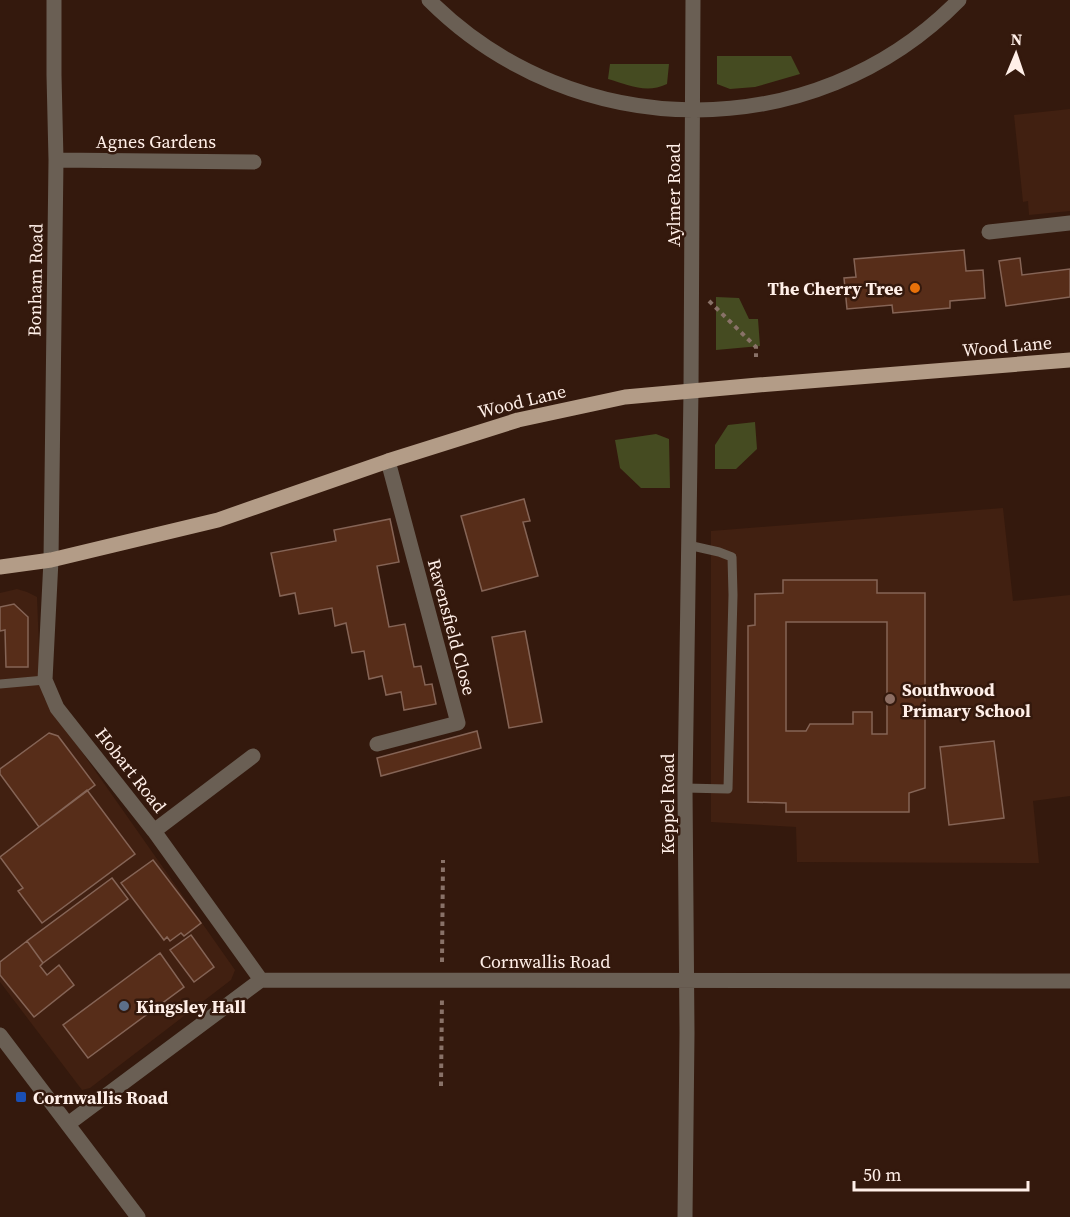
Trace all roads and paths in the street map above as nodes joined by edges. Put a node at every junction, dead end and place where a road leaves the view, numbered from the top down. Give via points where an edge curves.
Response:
1 (54, 0) edge
2 (429, 0) edge
3 (693, 0) edge
4 (958, 0) edge
5 (693, 110) junction
6 (56, 160) junction
7 (254, 162) dead end
8 (1070, 223) edge
9 (989, 232) dead end
10 (692, 288) junction
11 (756, 357) dead end
12 (1070, 360) edge
13 (691, 391) junction
14 (388, 461) junction
15 (688, 545) junction
16 (51, 560) junction
17 (0, 567) edge
18 (45, 680) junction
19 (0, 684) edge
20 (377, 744) dead end
21 (253, 756) dead end
22 (685, 788) junction
23 (154, 831) junction
24 (261, 980) junction
25 (687, 981) junction
26 (1070, 981) edge
27 (0, 1035) edge
28 (68, 1124) junction
29 (138, 1217) edge
30 (685, 1217) edge

1 - 6 street, Bonham Road
2 - 5 street via 481,44 560,86 647,108
3 - 5 street, Aylmer Road
4 - 5 street via 920,34 836,83 789,98
5 - 10 street, Aylmer Road
6 - 7 street, Agnes Gardens
6 - 16 street, Bonham Road
8 - 9 street
10 - 11 path via 756,347
10 - 13 street, Aylmer Road
12 - 13 main road, Wood Lane
13 - 14 main road, Wood Lane via 625,397 518,420
13 - 15 street, Keppel Road
14 - 16 main road, Wood Lane via 218,520
14 - 20 street, Ravensfield Close via 458,723
15 - 22 street, Keppel Road
15 - 22 lane via 732,557 733,595 728,789
16 - 17 main road, Wood Lane
16 - 18 street, Hobart Road
18 - 19 lane
18 - 23 street, Hobart Road via 57,708
21 - 23 street
22 - 25 street, Keppel Road
23 - 24 street, Hobart Road
24 - 25 street, Cornwallis Road
24 - 28 street
25 - 26 street, Cornwallis Road
25 - 30 street, Keppel Road
27 - 28 street
28 - 29 street

